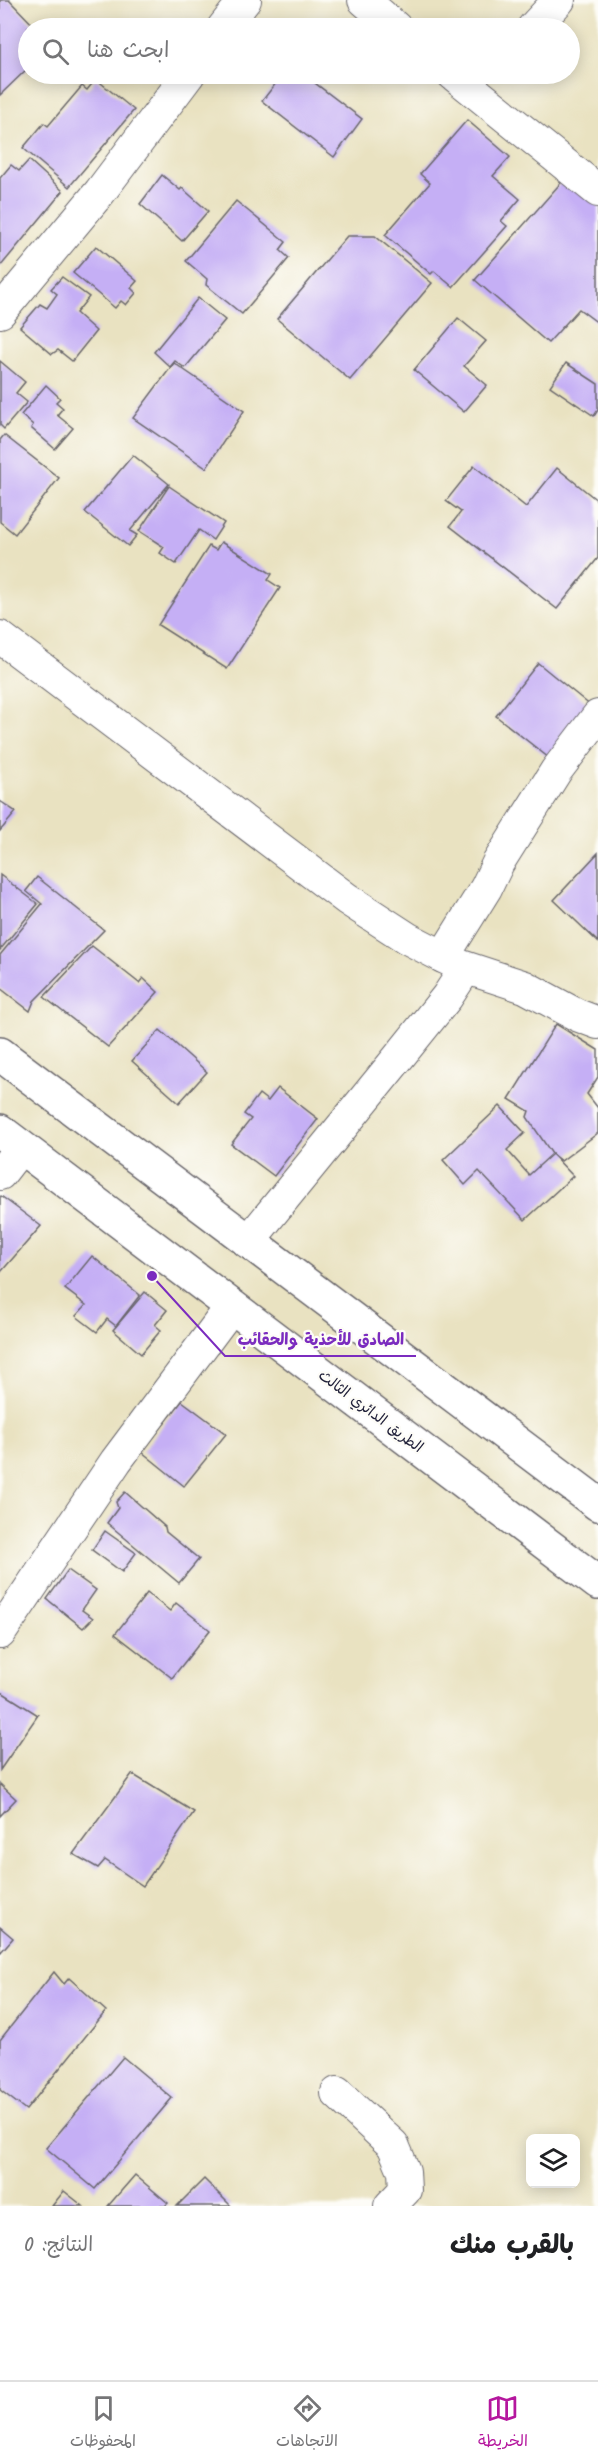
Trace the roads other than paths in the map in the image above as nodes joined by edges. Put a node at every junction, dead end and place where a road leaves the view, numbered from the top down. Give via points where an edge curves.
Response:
1 (245, 0) edge
2 (364, 0) edge
3 (559, 0) edge
4 (231, 18) edge
5 (385, 18) edge
6 (542, 18) edge
7 (181, 84) edge
8 (479, 84) edge
9 (598, 191) edge
10 (0, 312) edge
11 (0, 637) edge
12 (598, 716) edge
13 (455, 963) junction
14 (598, 1023) edge
15 (0, 1054) edge
16 (10, 1139) edge
17 (0, 1174) edge
18 (248, 1242) junction
19 (232, 1306) junction
20 (598, 1504) edge
21 (598, 1583) edge
22 (0, 1633) edge
23 (337, 2093) dead end
24 (390, 2206) edge

1 - 4 street
2 - 5 street
3 - 6 street
7 - 10 street via 100,192
8 - 9 street
11 - 13 street via 347,899 406,938
12 - 13 street via 556,771 498,863
13 - 14 street via 525,987
13 - 18 street via 447,997
15 - 18 main road
16 - 17 street
16 - 19 main road, الطريق الدائري الثالث
18 - 20 main road
19 - 21 main road, الطريق الدائري الثالث
19 - 22 street via 116,1461
23 - 24 street via 393,2145 404,2172 405,2190

